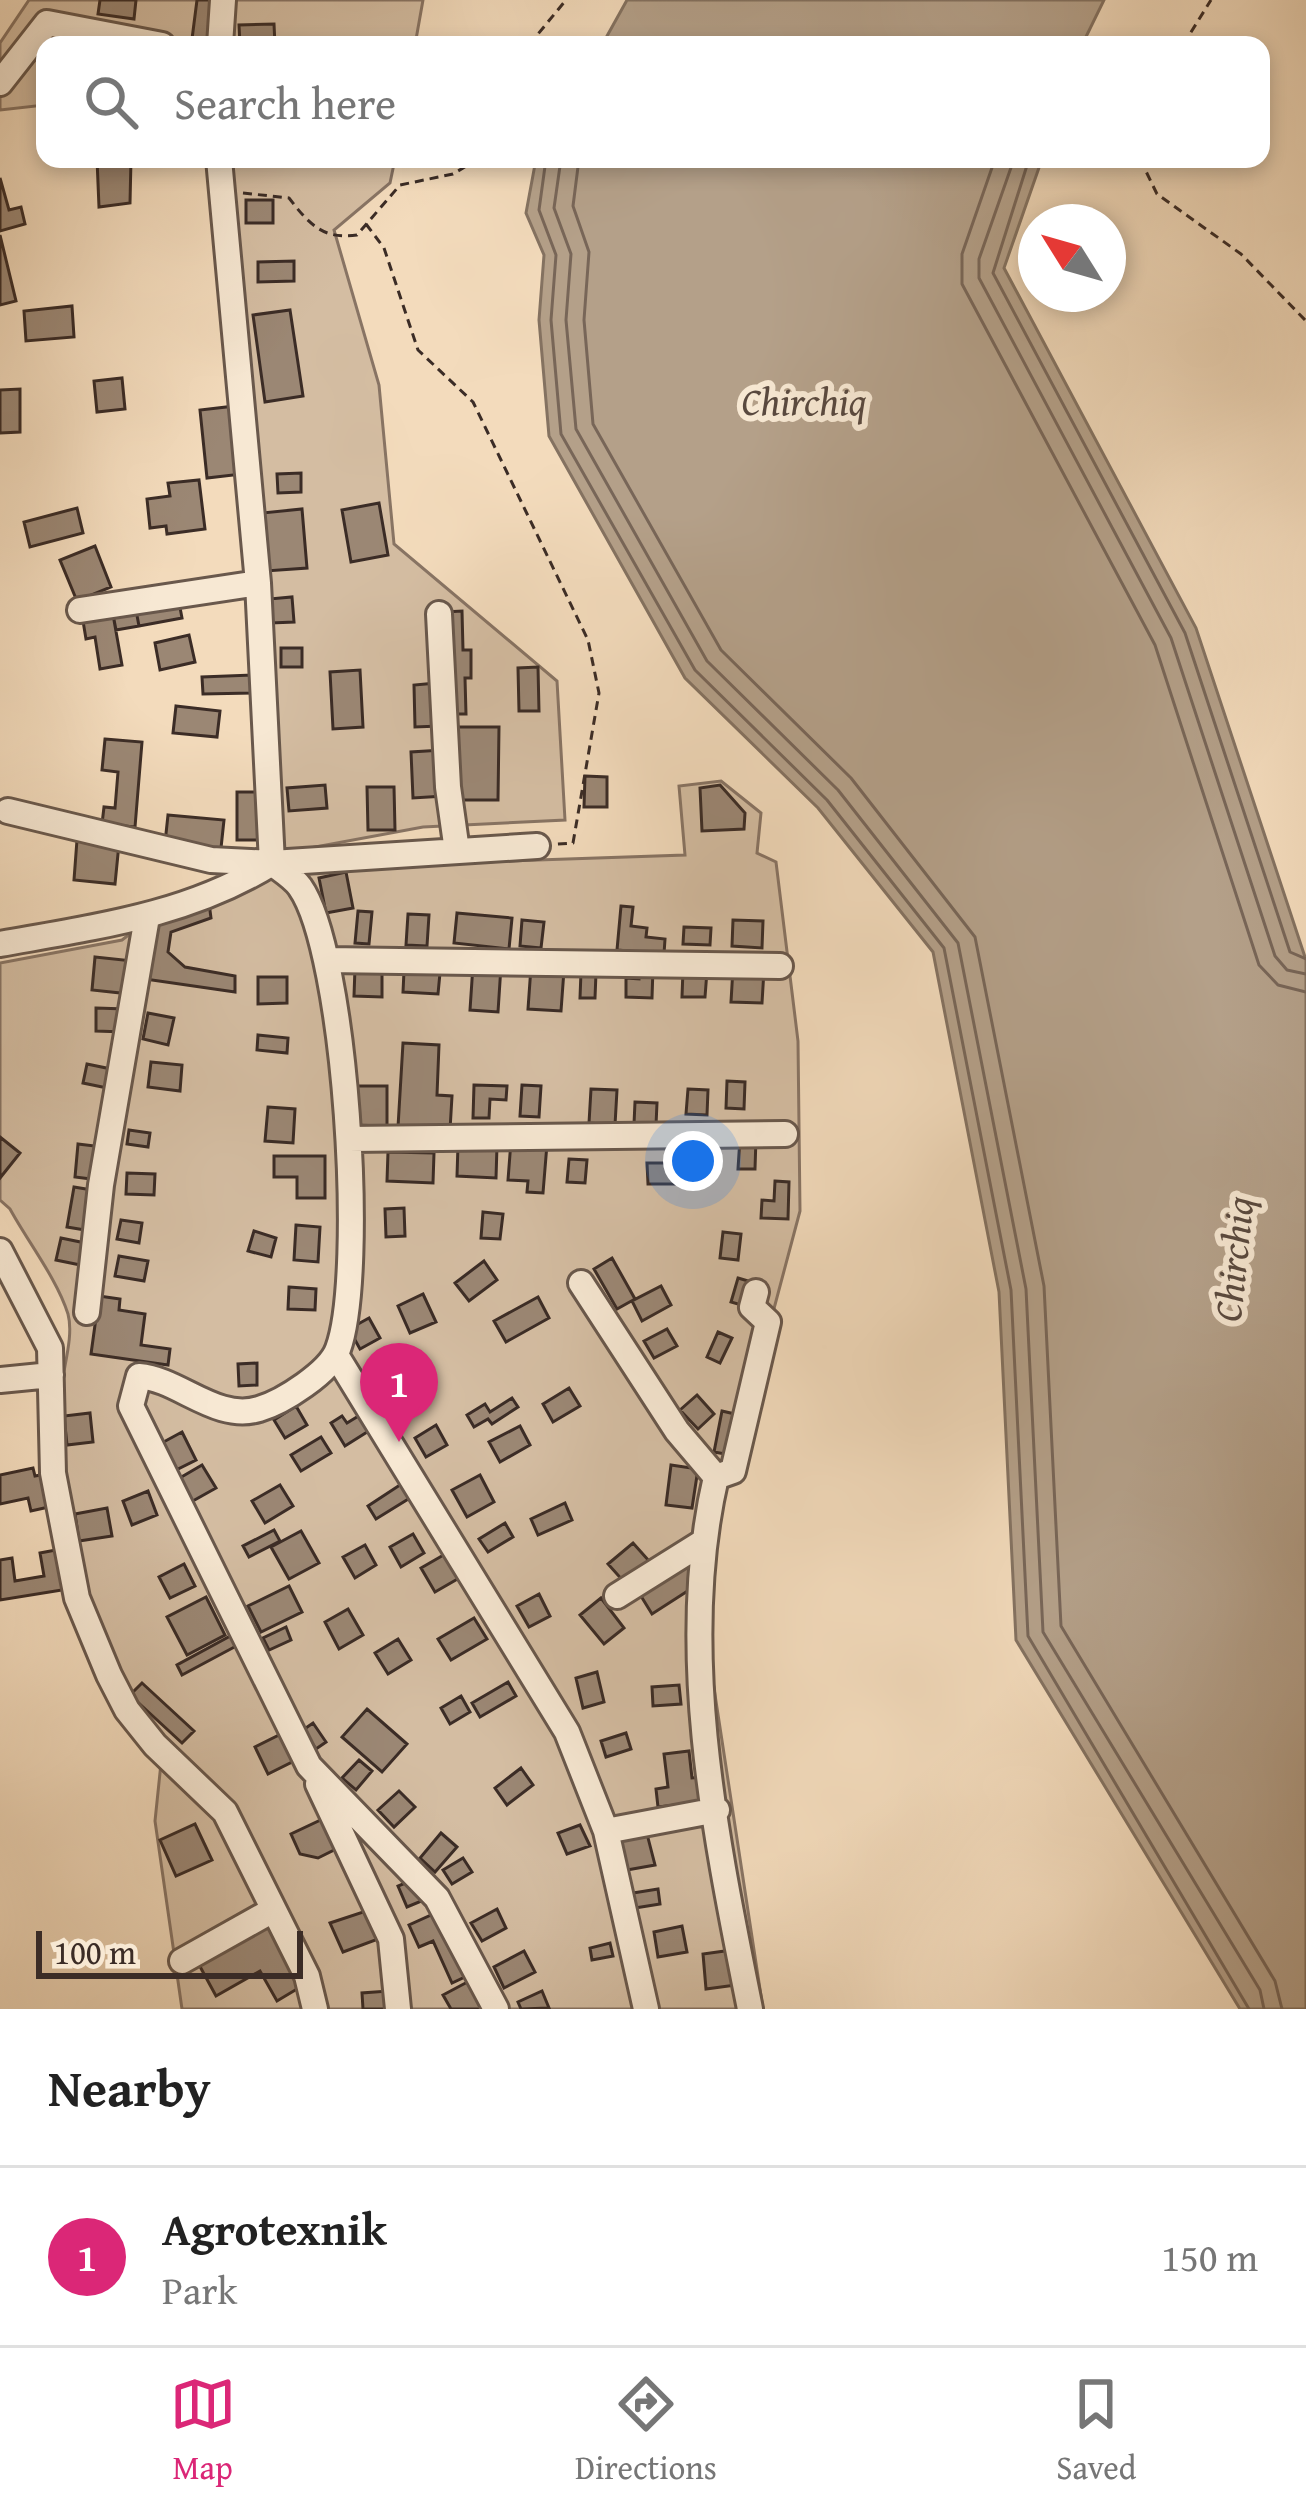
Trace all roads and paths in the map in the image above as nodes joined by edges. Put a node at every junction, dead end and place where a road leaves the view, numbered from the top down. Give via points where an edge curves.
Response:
1 (223, 0) edge
2 (566, 0) edge
3 (1211, 0) edge
4 (117, 36) edge
5 (221, 36) edge
6 (536, 36) edge
7 (1189, 36) edge
8 (0, 83) edge
9 (219, 168) edge
10 (463, 168) edge
11 (1144, 168) edge
12 (220, 190) junction
13 (366, 224) junction
14 (1306, 321) edge
15 (258, 583) junction
16 (80, 610) dead end
17 (439, 614) dead end
18 (8, 811) dead end
19 (537, 846) joint
20 (457, 851) junction
21 (272, 863) junction
22 (147, 917) junction
23 (0, 944) edge
24 (327, 960) junction
25 (780, 966) dead end
26 (785, 1134) dead end
27 (349, 1139) junction
28 (0, 1251) edge
29 (581, 1283) dead end
30 (756, 1292) dead end
31 (87, 1312) dead end
32 (337, 1355) junction
33 (51, 1375) junction
34 (0, 1380) edge
35 (716, 1477) junction
36 (700, 1544) junction
37 (617, 1596) dead end
38 (309, 1766) junction
39 (717, 1810) junction
40 (606, 1831) junction
41 (274, 1910) junction
42 (182, 1960) dead end
43 (316, 2009) edge
44 (398, 2009) edge
45 (496, 2009) edge
46 (646, 2009) edge
47 (750, 2009) edge

1 - 5 street
2 - 6 path
3 - 7 path
4 - 8 street via 46,22
9 - 12 street
10 - 13 path via 400,185
11 - 14 path via 1157,194 1241,254
12 - 13 path via 289,198 321,233 338,238 358,235
12 - 15 street
13 - 19 path via 384,248 418,350 473,402 588,640 599,693 573,843
15 - 16 street
15 - 21 street
17 - 20 street
18 - 21 street via 211,860
19 - 20 street
20 - 21 street
21 - 22 street
21 - 24 street via 301,887
22 - 23 street
22 - 31 street
24 - 25 street
24 - 27 street
26 - 27 street
27 - 32 street via 348,1312
28 - 33 street via 50,1348
29 - 35 street via 676,1431
30 - 35 street via 752,1307 769,1322 734,1471
32 - 38 street via 261,1409 238,1412 139,1376 130,1406
32 - 40 street via 567,1732
33 - 34 street
33 - 41 street via 53,1473 77,1598 100,1656 127,1710 225,1812
35 - 36 street
36 - 37 street
36 - 39 street via 703,1690
38 - 44 street via 392,1939
38 - 45 street via 437,1898
39 - 40 street
39 - 47 street
40 - 46 street
41 - 42 street
41 - 43 street

